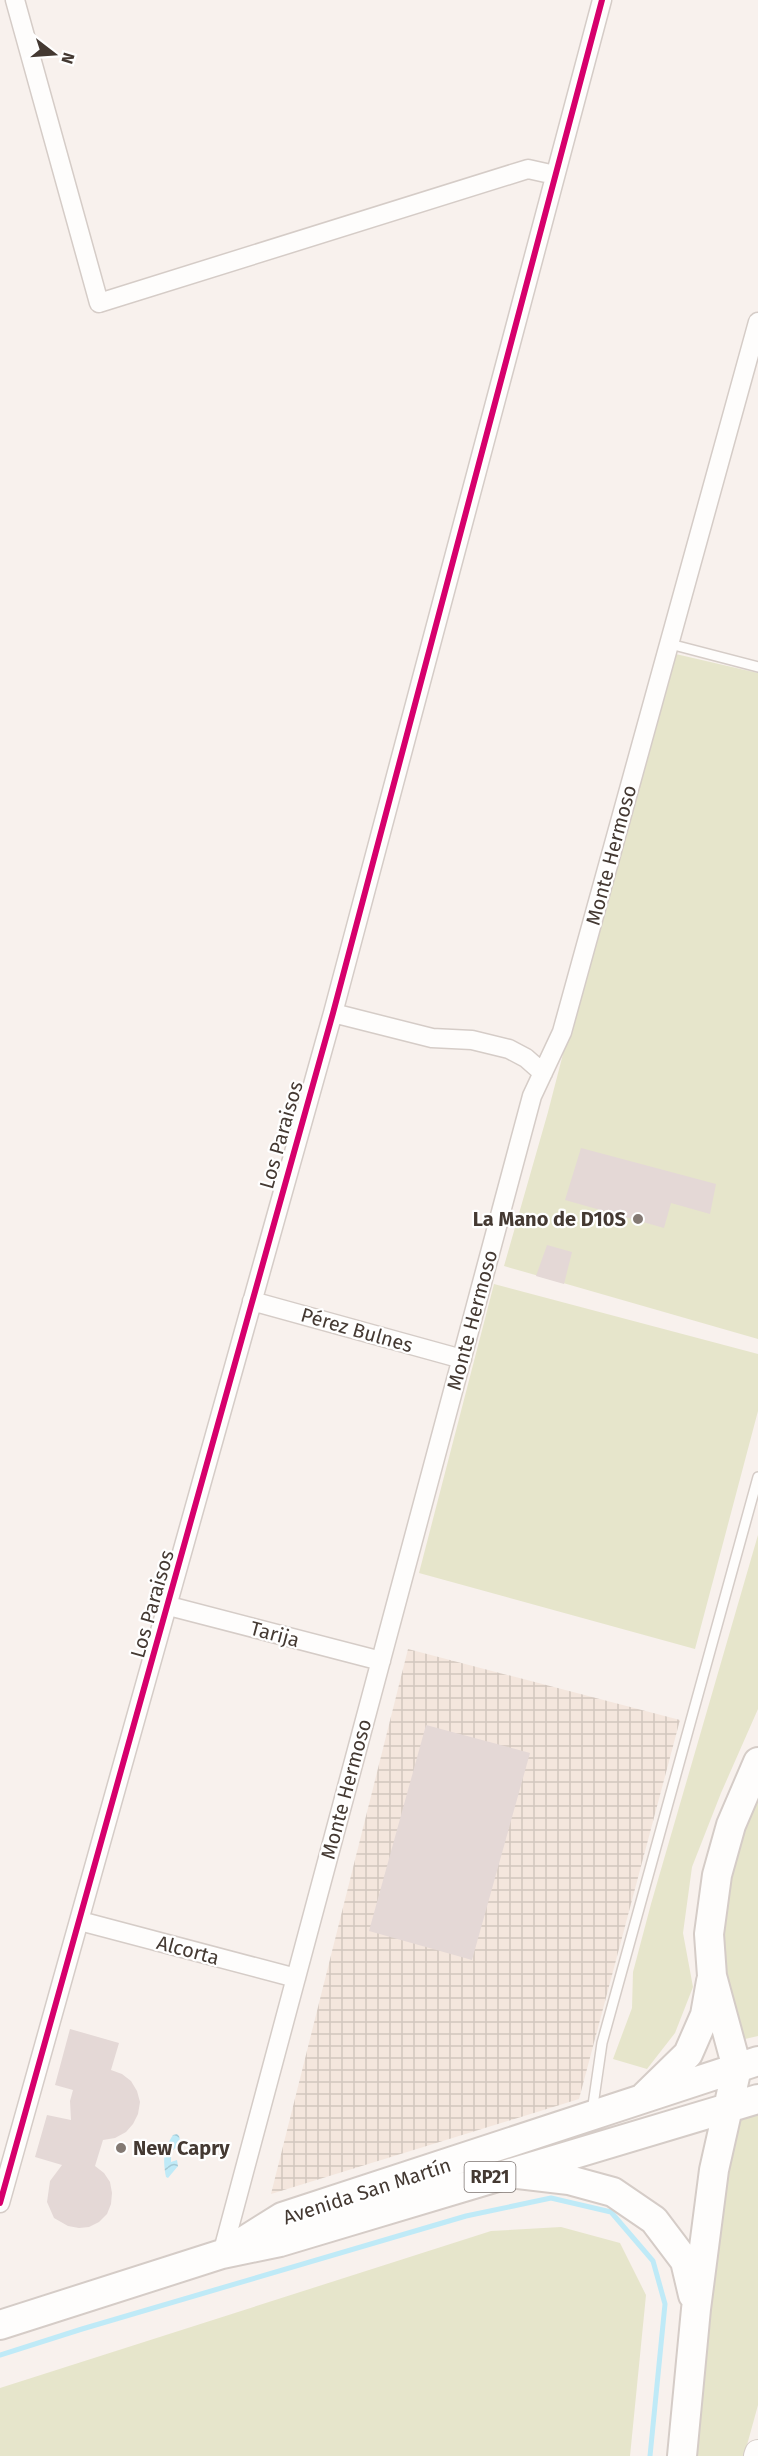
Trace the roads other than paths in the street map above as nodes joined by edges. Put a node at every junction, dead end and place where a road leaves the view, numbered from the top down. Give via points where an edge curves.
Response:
1 (15, 0) edge
2 (602, 0) edge
3 (555, 175) junction
4 (758, 322) edge
5 (670, 644) junction
6 (758, 667) edge
7 (333, 1013) junction
8 (543, 1073) junction
9 (252, 1300) junction
10 (462, 1359) junction
11 (758, 1477) edge
12 (169, 1606) junction
13 (381, 1661) junction
14 (758, 1762) edge
15 (80, 1921) junction
16 (712, 1976) junction
17 (296, 1978) junction
18 (748, 2065) edge
19 (758, 2099) edge
20 (639, 2101) junction
21 (726, 2109) junction
22 (591, 2117) junction
23 (506, 2173) junction
24 (0, 2203) edge
25 (222, 2254) junction
26 (696, 2309) junction
27 (0, 2325) edge
28 (682, 2456) edge

1 - 3 street via 99,303 528,169
2 - 3 street, Los Paraisos
3 - 7 street, Los Paraisos
4 - 5 street, Monte Hermoso
5 - 6 lane
5 - 8 street, Monte Hermoso via 562,1032
7 - 8 street via 432,1038 472,1040 509,1049
7 - 9 street, Los Paraisos
8 - 10 street, Monte Hermoso via 532,1096
9 - 10 street, Pérez Bulnes
9 - 12 street, Los Paraisos
10 - 13 street, Monte Hermoso
11 - 22 lane via 602,2043
12 - 13 street, Tarija
12 - 15 street, Los Paraisos
13 - 17 street, Monte Hermoso
14 - 16 main road via 731,1825 717,1875 709,1934
15 - 17 street, Alcorta
15 - 24 street, Los Paraisos
16 - 18 main road
16 - 20 main road via 705,2015 688,2054
17 - 25 street, Monte Hermoso
18 - 20 main road, Avenida San Martín / RP21
18 - 21 main road
19 - 21 main road, Avenida San Martín / RP21
20 - 22 main road, Avenida San Martín / RP21
21 - 23 main road, Avenida San Martín / RP21
21 - 26 main road
22 - 25 main road, Avenida San Martín / RP21 via 282,2217
23 - 25 main road, Avenida San Martín / RP21 via 280,2242
23 - 26 main road via 569,2180 613,2192 654,2220 685,2261
25 - 27 main road, Avenida San Martín / RP21
26 - 28 main road

